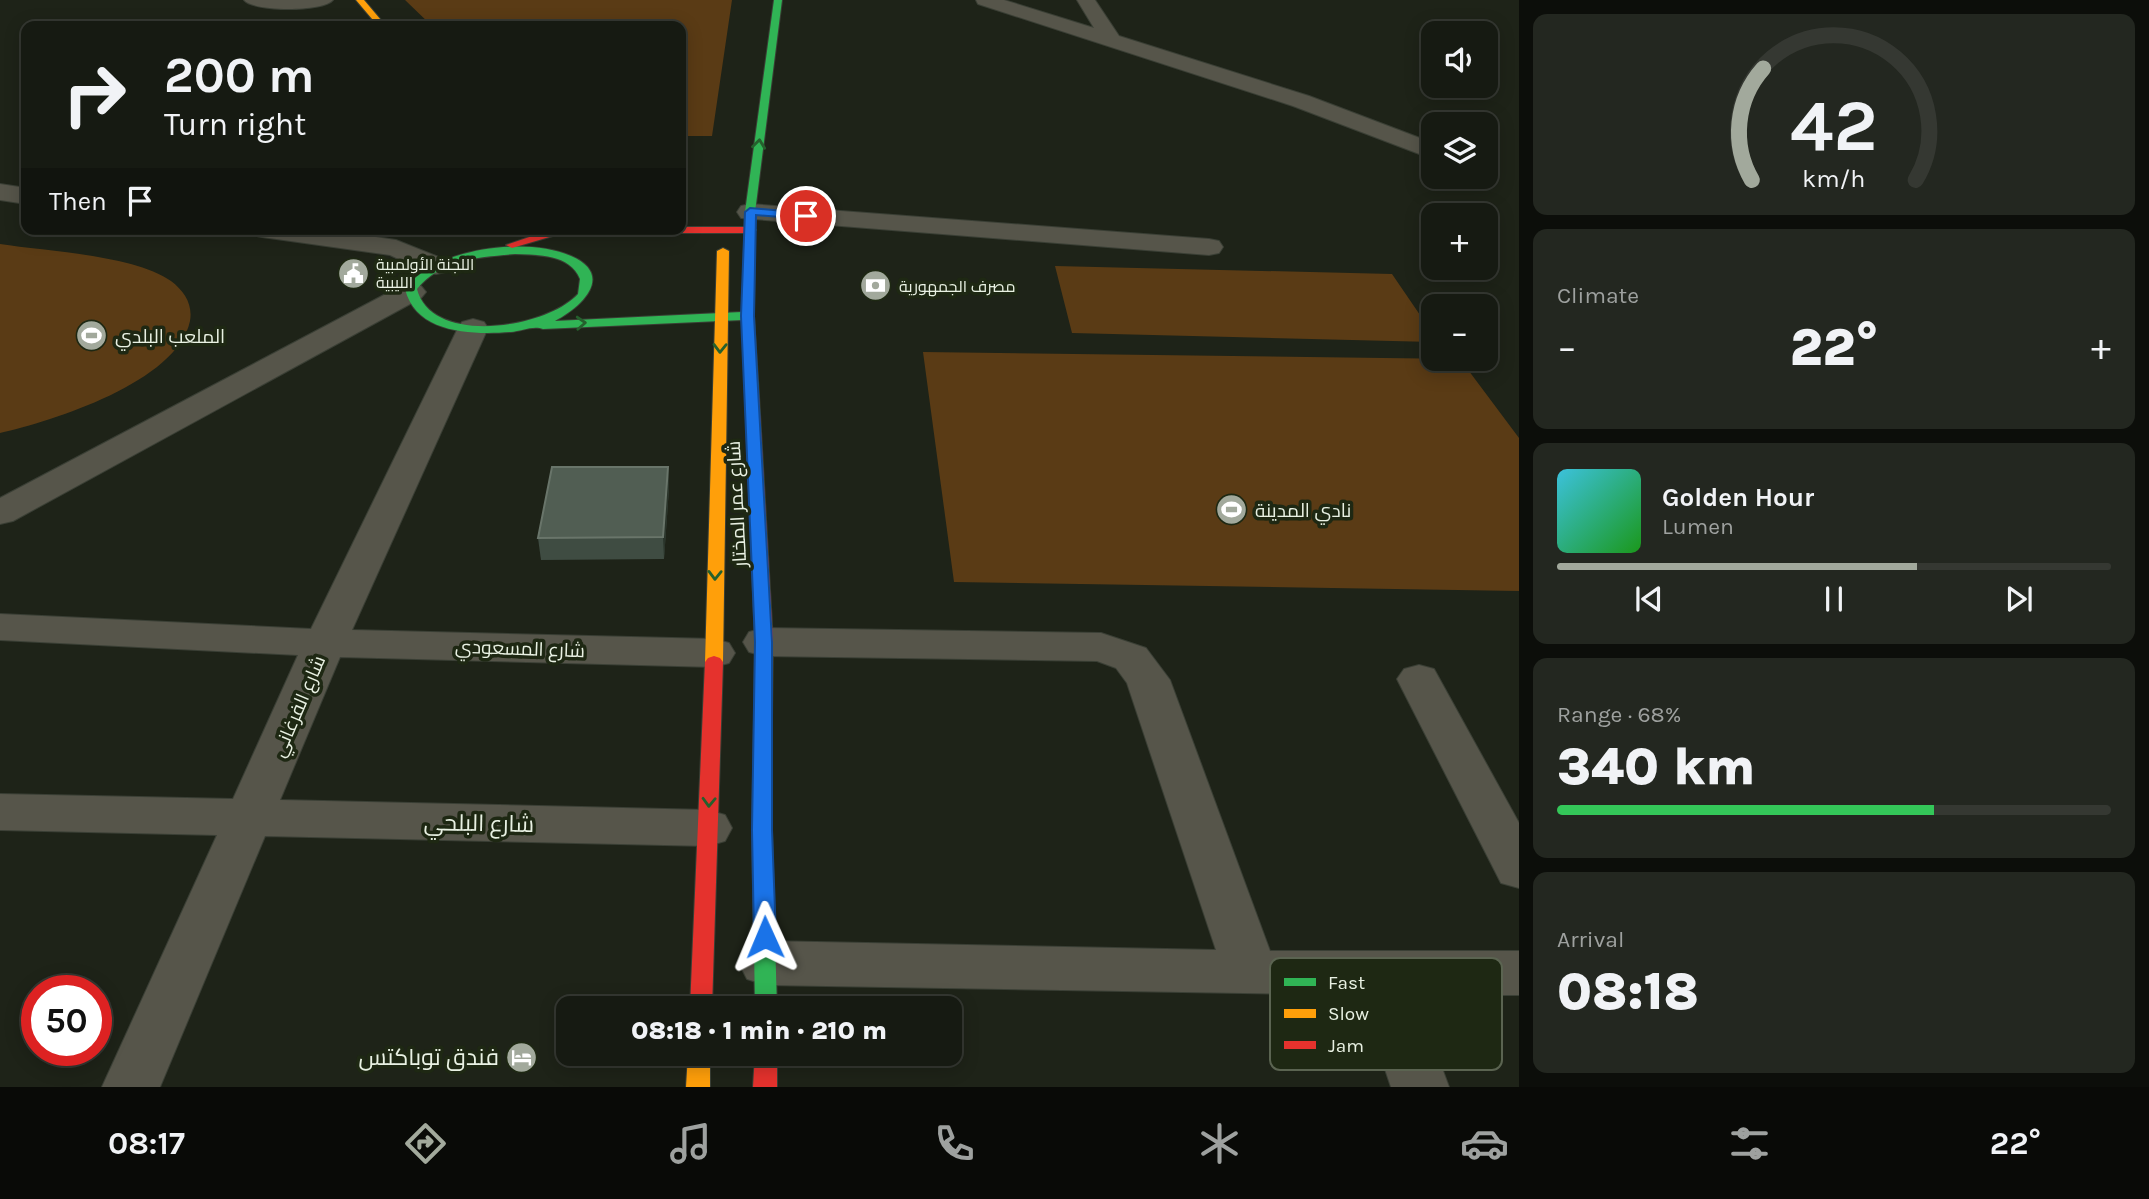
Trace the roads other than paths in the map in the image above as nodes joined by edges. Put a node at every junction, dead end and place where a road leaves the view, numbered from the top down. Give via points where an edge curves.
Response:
1 (253, 0) edge
2 (324, 0) edge
3 (360, 0) edge
4 (778, 0) edge
5 (985, 0) edge
6 (1086, 0) edge
7 (284, 2) edge
8 (299, 21) edge
9 (378, 21) edge
10 (1111, 40) junction
11 (1421, 146) edge
12 (0, 192) edge
13 (21, 195) edge
14 (738, 222) junction
15 (686, 224) edge
16 (304, 235) edge
17 (543, 235) edge
18 (564, 235) edge
19 (1209, 247) dead end
20 (489, 252) junction
21 (576, 265) junction
22 (436, 267) junction
23 (411, 292) junction
24 (720, 316) junction
25 (748, 316) junction
26 (493, 327) junction
27 (0, 513) edge
28 (0, 627) edge
29 (764, 642) junction
30 (325, 643) junction
31 (714, 653) junction
32 (1419, 679) dead end
33 (0, 812) edge
34 (251, 817) junction
35 (708, 828) junction
36 (1519, 869) edge
37 (1251, 973) junction
38 (1270, 973) edge
39 (766, 986) edge
40 (701, 996) edge
41 (699, 1066) edge
42 (765, 1066) edge
43 (1414, 1070) edge
44 (131, 1087) edge
45 (698, 1087) edge
46 (765, 1087) edge
47 (1420, 1087) edge

1 - 7 street
2 - 7 street
3 - 9 main road
14 -> 4 main road, شارع عمر المختار
5 - 10 street
6 - 10 street
7 - 8 street
10 - 11 street via 1301,101
12 - 13 street
14 - 15 main road
14 - 19 street
14 - 24 main road, شارع عمر المختار
14 - 25 main road, شارع عمر المختار
16 - 22 street via 396,248
17 - 20 main road
18 - 21 main road
20 - 21 main road via 539,253
20 - 22 main road
21 - 26 main road via 586,276 587,288 564,312 541,321
22 - 23 main road via 415,283
23 - 26 main road via 420,312 434,319
23 - 27 street
24 - 25 main road
26 -> 24 main road
24 -> 31 main road, شارع عمر المختار
25 - 29 main road, شارع عمر المختار
26 - 30 street, شارع الفرغاني
28 - 30 street, شارع المسعودي
29 - 37 street via 1101,647 1131,658 1148,680
29 - 39 main road, شارع عمر المختار
30 - 31 street, شارع المسعودي
30 - 34 street, شارع الفرغاني
31 -> 35 main road, شارع عمر المختار
32 - 36 street
33 - 34 street, شارع البلحي
34 - 35 street, شارع البلحي
34 - 44 street, شارع الفرغاني
35 - 40 main road, شارع عمر المختار
37 - 38 street
37 - 39 street
41 - 45 main road
42 - 46 main road
43 - 47 street

